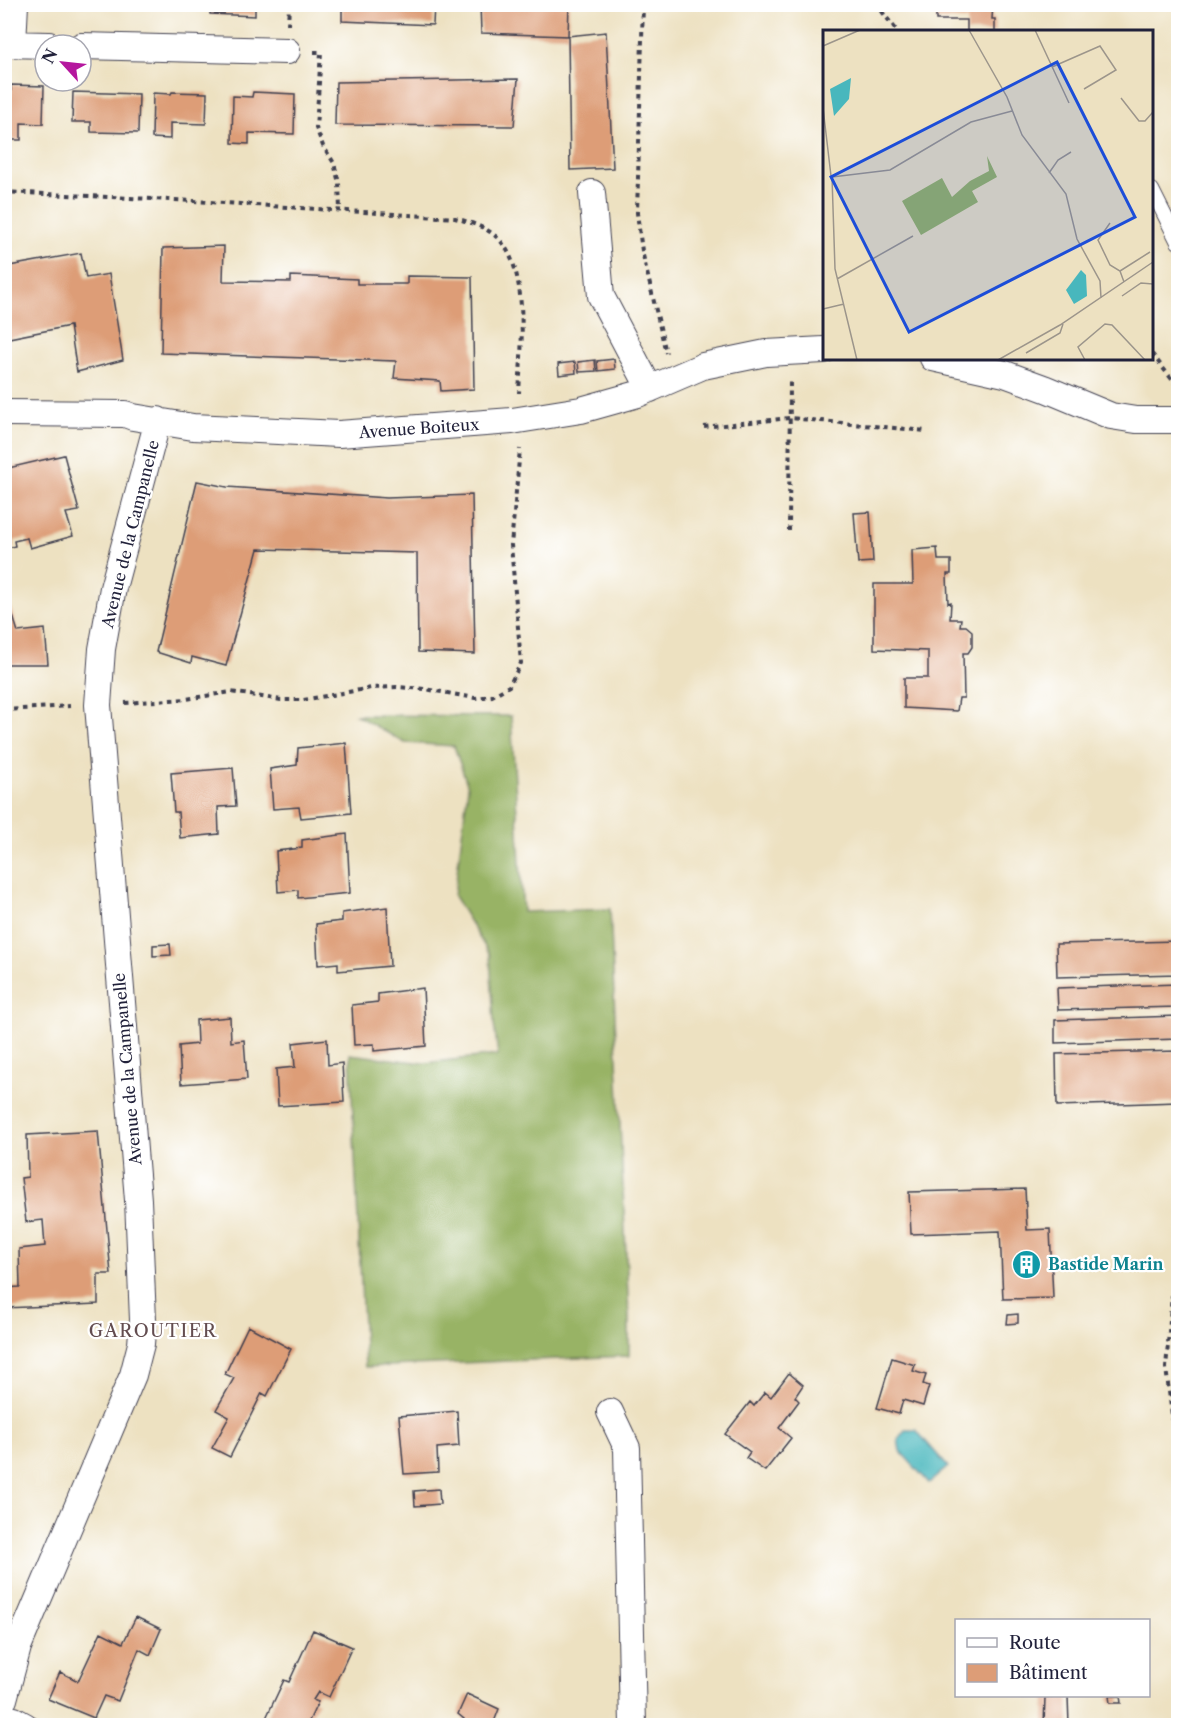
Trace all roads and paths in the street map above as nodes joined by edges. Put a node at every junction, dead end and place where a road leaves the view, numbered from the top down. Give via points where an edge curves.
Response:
1 (15, 4) edge
2 (289, 4) edge
3 (643, 4) edge
4 (876, 4) edge
5 (896, 30) edge
6 (9, 44) edge
7 (33, 45) edge
8 (93, 46) edge
9 (287, 51) junction
10 (4, 192) edge
11 (1153, 192) edge
12 (592, 193) dead end
13 (340, 210) junction
14 (1179, 242) edge
15 (823, 350) edge
16 (790, 352) junction
17 (1153, 355) edge
18 (942, 360) edge
19 (638, 366) junction
20 (1179, 387) edge
21 (650, 389) junction
22 (519, 400) dead end
23 (4, 413) edge
24 (790, 418) junction
25 (158, 420) junction
26 (1179, 420) edge
27 (704, 427) dead end
28 (926, 431) dead end
29 (531, 446) dead end
30 (789, 531) dead end
31 (98, 705) junction
32 (4, 710) edge
33 (1179, 1286) edge
34 (610, 1412) dead end
35 (1179, 1462) edge
36 (4, 1699) edge
37 (4, 1718) edge
38 (25, 1725) edge
39 (633, 1725) edge

1 - 6 street
2 - 9 path
3 - 19 path via 637,213 666,353
4 - 5 path
6 - 7 street
8 - 9 street
9 - 13 path via 321,52 316,128 334,163
10 - 13 path
11 - 14 lane
12 - 19 street via 601,296
13 - 22 path via 455,218 482,226 503,244 517,273 522,318
15 - 16 street, Avenue Boiteux
16 - 21 street, Avenue Boiteux via 703,366
16 - 24 path
17 - 20 path
18 - 26 street via 1005,374 1111,416
19 - 21 street
21 - 25 street, Avenue Boiteux via 581,410 512,421 339,434 193,427
23 - 25 street, Avenue Boiteux via 125,414
24 - 27 path
24 - 28 path
24 - 30 path
25 - 31 street, Avenue de la Campanelle via 113,588 102,649
29 - 31 path via 519,449 511,545 521,663 509,686 492,696 475,698 397,687 303,700 231,692
31 - 32 path
31 - 36 street, Avenue de la Campanelle via 135,1158 144,1320 133,1375 18,1647
33 - 35 path via 1172,1295 1166,1368
34 - 39 street via 627,1448
37 - 38 street

